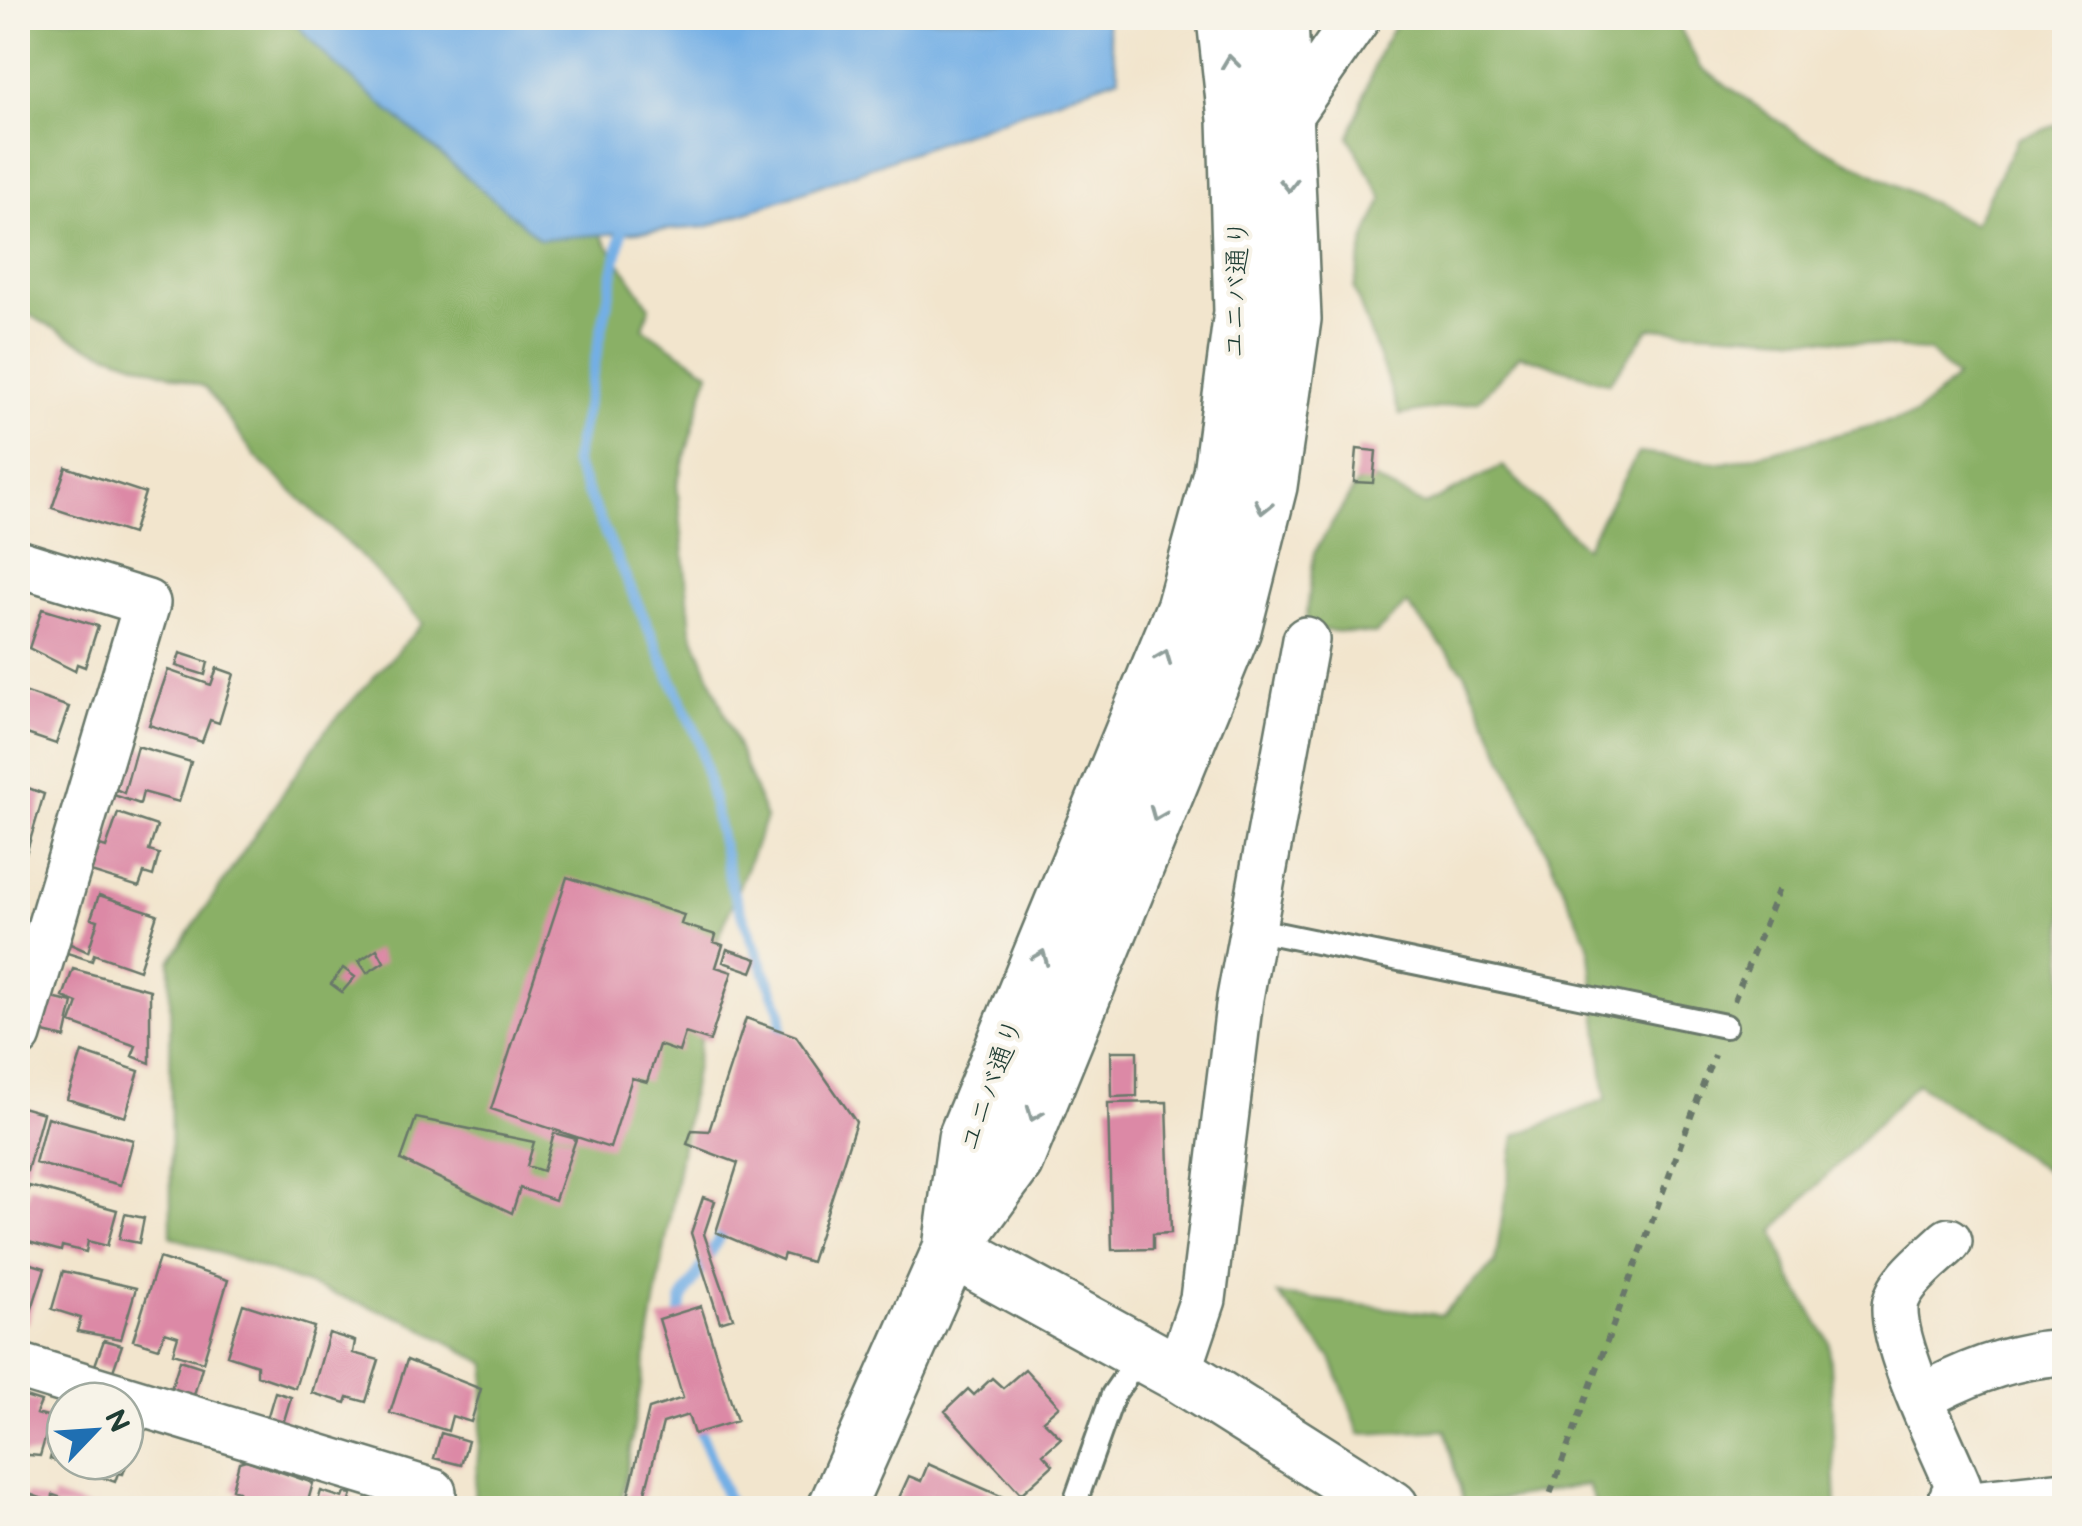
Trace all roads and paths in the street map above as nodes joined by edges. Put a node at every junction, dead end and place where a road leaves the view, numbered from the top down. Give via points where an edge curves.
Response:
1 (1224, 18) edge
2 (1280, 18) edge
3 (1357, 18) edge
4 (1262, 118) junction
5 (18, 563) edge
6 (1306, 640) dead end
7 (1779, 888) dead end
8 (1253, 929) junction
9 (1748, 961) dead end
10 (1725, 1026) joint
11 (18, 1035) edge
12 (1949, 1240) dead end
13 (952, 1249) junction
14 (2064, 1352) edge
15 (1160, 1363) junction
16 (18, 1366) edge
17 (1921, 1398) junction
18 (2064, 1494) edge
19 (1951, 1502) edge
20 (429, 1508) edge
21 (836, 1508) edge
22 (1073, 1508) edge
23 (1391, 1508) edge
24 (1545, 1508) edge

4 -> 1 street, ユニバ通り
2 - 4 street, ユニバ通り
3 - 4 street
4 - 13 street, ユニバ通り via 1293,319 1268,486 1233,629 1015,1161
5 - 11 street via 148,603
6 - 8 street
7 - 9 path
8 - 10 lane
8 - 15 street via 1203,1299
10 - 24 path
12 - 17 street via 1903,1288 1895,1306
13 - 15 street
13 - 21 street, ユニバ通り
14 - 17 street via 2029,1354
15 - 22 lane via 1113,1395
15 - 23 street
16 - 20 street via 434,1492
17 - 19 street via 1958,1485
18 - 19 street

